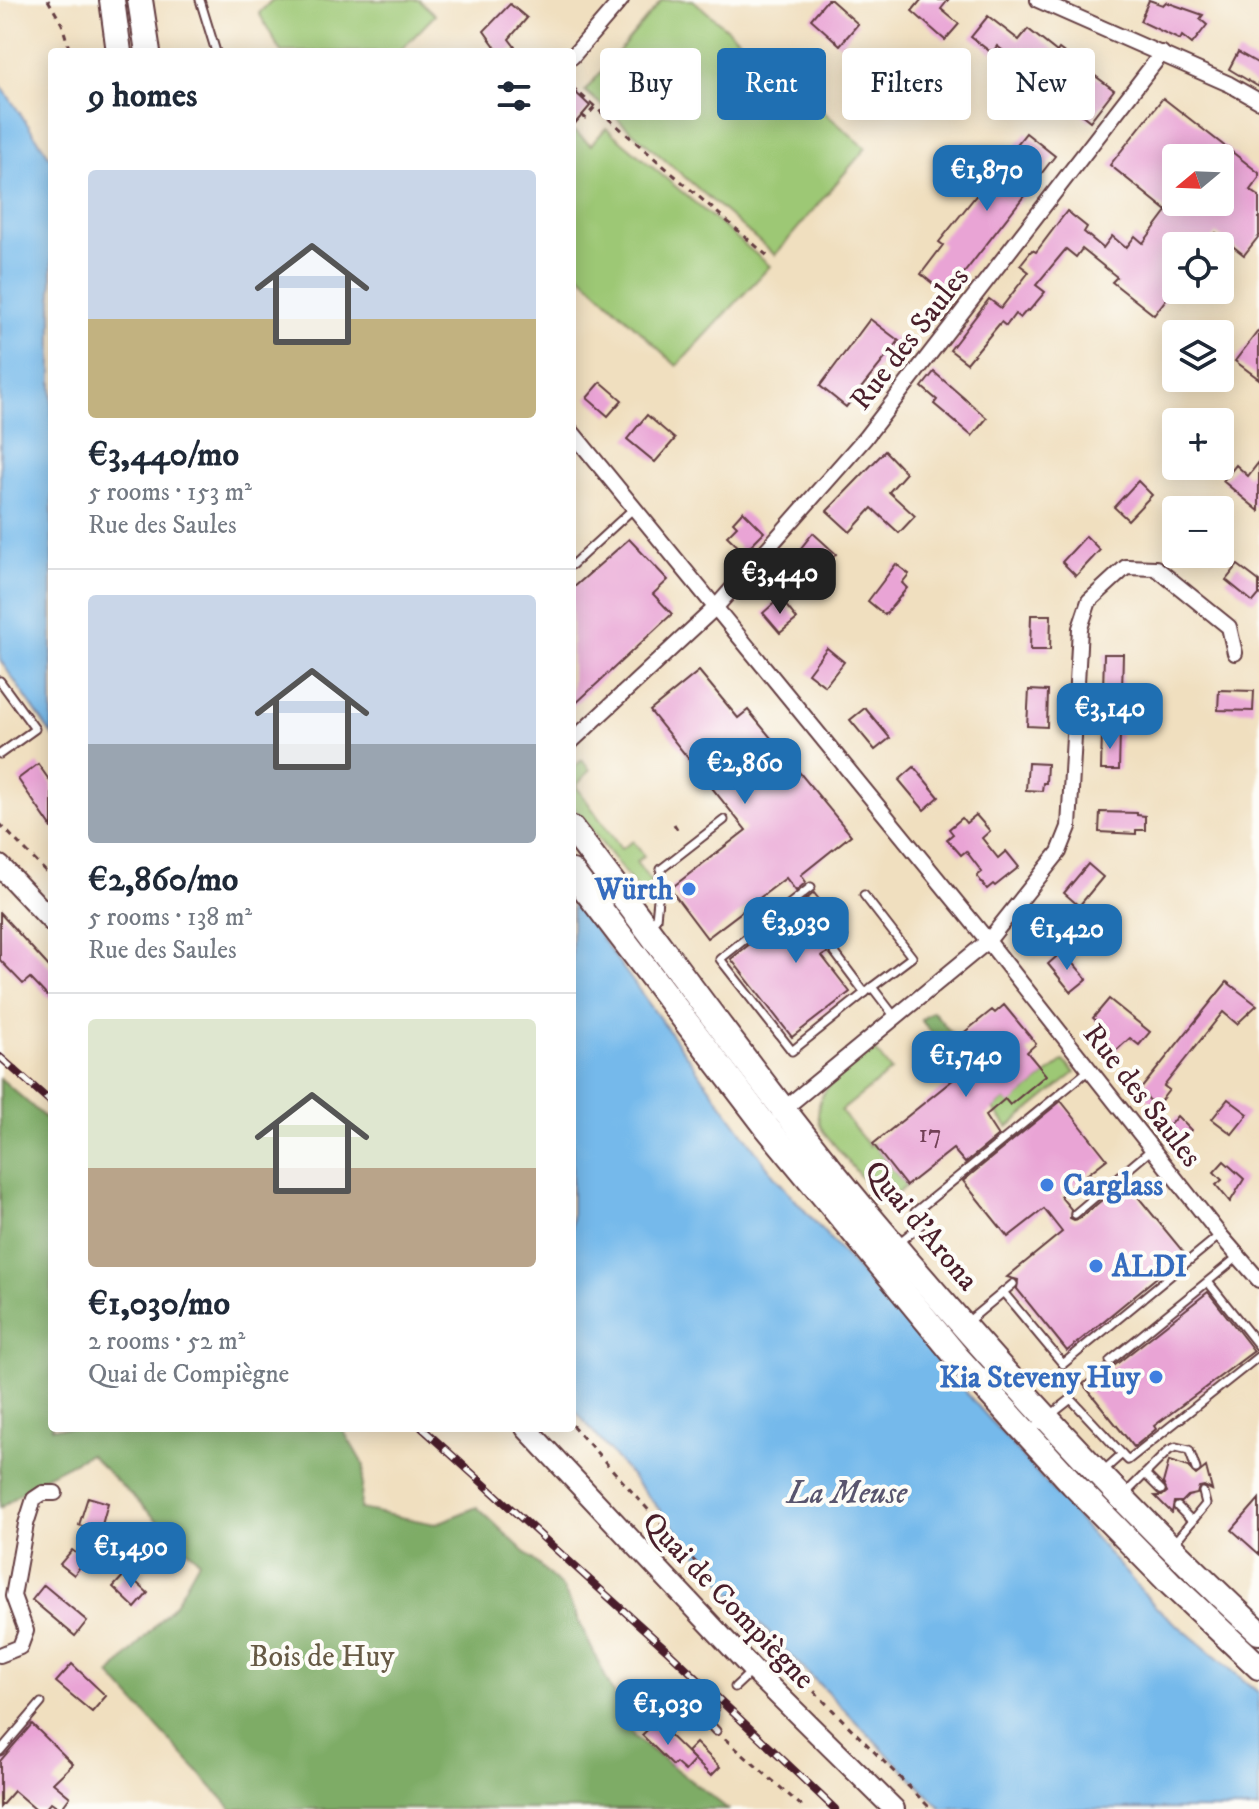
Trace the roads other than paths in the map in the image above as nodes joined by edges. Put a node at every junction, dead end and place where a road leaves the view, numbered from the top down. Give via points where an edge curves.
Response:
1 (112, 0) edge
2 (140, 0) edge
3 (200, 0) edge
4 (621, 0) edge
5 (1038, 0) edge
6 (118, 48) edge
7 (147, 48) edge
8 (215, 48) edge
9 (576, 52) edge
10 (1162, 53) junction
11 (1259, 101) edge
12 (576, 437) edge
13 (634, 508) junction
14 (576, 561) edge
15 (716, 607) junction
16 (1235, 653) dead end
17 (0, 681) edge
18 (576, 737) edge
19 (0, 754) edge
20 (724, 820) dead end
21 (576, 834) edge
22 (0, 866) edge
23 (576, 877) edge
24 (811, 887) dead end
25 (864, 895) dead end
26 (48, 917) edge
27 (646, 926) junction
28 (988, 941) junction
29 (624, 942) junction
30 (832, 949) dead end
31 (868, 990) junction
32 (895, 1017) junction
33 (1089, 1070) junction
34 (775, 1117) junction
35 (1152, 1149) junction
36 (1075, 1214) dead end
37 (1220, 1235) junction
38 (886, 1254) junction
39 (1239, 1256) junction
40 (1259, 1280) edge
41 (1208, 1282) junction
42 (1013, 1284) dead end
43 (1003, 1292) junction
44 (964, 1324) junction
45 (944, 1342) junction
46 (1259, 1346) edge
47 (1259, 1356) edge
48 (1110, 1361) dead end
49 (1046, 1417) junction
50 (530, 1432) edge
51 (1028, 1434) junction
52 (1122, 1454) junction
53 (1196, 1469) dead end
54 (1145, 1474) junction
55 (1099, 1475) junction
56 (1161, 1490) dead end
57 (1203, 1492) dead end
58 (55, 1493) dead end
59 (1122, 1498) junction
60 (1178, 1507) dead end
61 (1192, 1521) junction
62 (1179, 1556) junction
63 (1170, 1583) junction
64 (1259, 1632) edge
65 (0, 1655) edge
66 (1259, 1667) edge
67 (753, 1670) junction
68 (735, 1687) dead end
69 (41, 1703) dead end
70 (714, 1708) dead end
71 (716, 1731) road end
72 (0, 1751) edge
73 (894, 1809) edge

1 - 6 main road
2 - 7 main road
3 - 8 lane
4 - 9 street
5 - 10 street
10 - 11 street
10 - 15 street, Rue des Saules via 865,438
12 - 13 street, Rue des Saules
13 - 14 lane
13 - 15 street, Rue des Saules
15 - 18 street
15 - 28 street, Rue des Saules
16 - 28 street via 1229,627 1156,568 1126,567 1089,601 1080,628 1069,827 1059,852
17 - 19 lane via 35,729
20 - 27 lane via 661,869 656,919
21 - 27 main road, Quai d'Arona
22 - 26 main road
23 - 29 main road, Quai d'Arona
24 - 31 lane via 720,959 792,1051
25 - 31 lane via 912,957
27 - 29 lane
27 - 34 main road, Quai d'Arona
28 - 32 street
28 - 33 street, Rue des Saules
29 - 34 main road, Quai d'Arona
30 - 31 lane
31 - 32 lane
32 - 34 street
33 - 35 street, Rue des Saules
33 - 38 lane via 915,1212 923,1223
34 - 38 main road, Quai d'Arona
35 - 36 lane
35 - 37 street, Rue des Saules
37 - 39 street, Rue des Saules
37 - 43 lane via 1063,1364
38 - 44 main road, Quai d'Arona
38 - 45 main road, Quai d'Arona
39 - 40 street, Rue des Saules
39 - 41 lane
41 - 46 lane
41 - 48 lane
42 - 43 lane
43 - 44 lane
44 - 45 lane
44 - 49 main road, Quai d'Arona
45 - 51 main road, Quai d'Arona
47 - 52 lane via 1128,1460
49 - 51 lane
49 - 52 lane via 1071,1399
49 - 55 main road, Quai d'Arona
50 - 67 main road, Quai de Compiègne
51 - 63 main road, Quai d'Arona
52 - 55 lane
53 - 54 lane via 1189,1450 1176,1447
54 - 56 lane
54 - 59 lane
55 - 59 main road, Quai d'Arona
57 - 61 lane via 1206,1504
58 - 65 street via 34,1499 13,1596 26,1631 20,1647
59 - 62 main road, Quai d'Arona
60 - 61 lane
61 - 62 lane
62 - 63 lane
62 - 64 main road, Quai d'Arona
63 - 66 main road, Quai d'Arona
67 - 68 lane
67 - 73 main road, Quai de Compiègne
69 - 72 lane
70 - 71 lane via 704,1718

